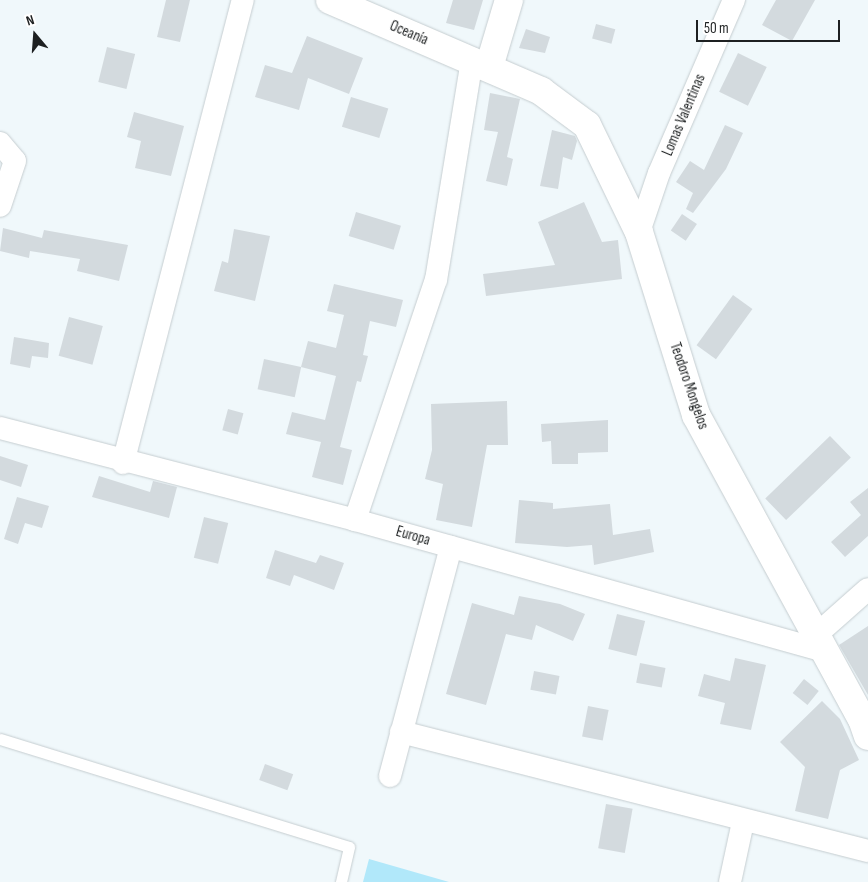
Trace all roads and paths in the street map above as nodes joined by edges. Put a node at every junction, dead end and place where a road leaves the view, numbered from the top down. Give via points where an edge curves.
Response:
1 (243, 0) edge
2 (330, 0) edge
3 (509, 0) edge
4 (734, 0) edge
5 (481, 63) junction
6 (0, 142) edge
7 (0, 206) edge
8 (639, 232) junction
9 (0, 428) edge
10 (124, 463) junction
11 (355, 520) junction
12 (451, 547) junction
13 (868, 589) edge
14 (820, 643) junction
15 (401, 732) junction
16 (868, 736) edge
17 (0, 739) edge
18 (390, 776) dead end
19 (743, 822) junction
20 (868, 851) edge
21 (341, 882) edge
22 (730, 882) edge

1 - 10 street
2 - 5 street, Oceanía
3 - 5 street
4 - 8 street, Lomas Valentinas via 659,173
5 - 8 street, Teodoro Mongelos via 541,91 587,125
5 - 11 street via 436,280
6 - 7 street via 15,161
8 - 14 street, Teodoro Mongelos via 696,415
9 - 10 street, Europa
10 - 11 street, Europa
11 - 12 street, Europa
12 - 14 street, Europa
12 - 15 street
13 - 14 street
14 - 16 street, Teodoro Mongelos
15 - 18 street
15 - 19 street
17 - 21 lane via 349,846
19 - 20 street
19 - 22 street

